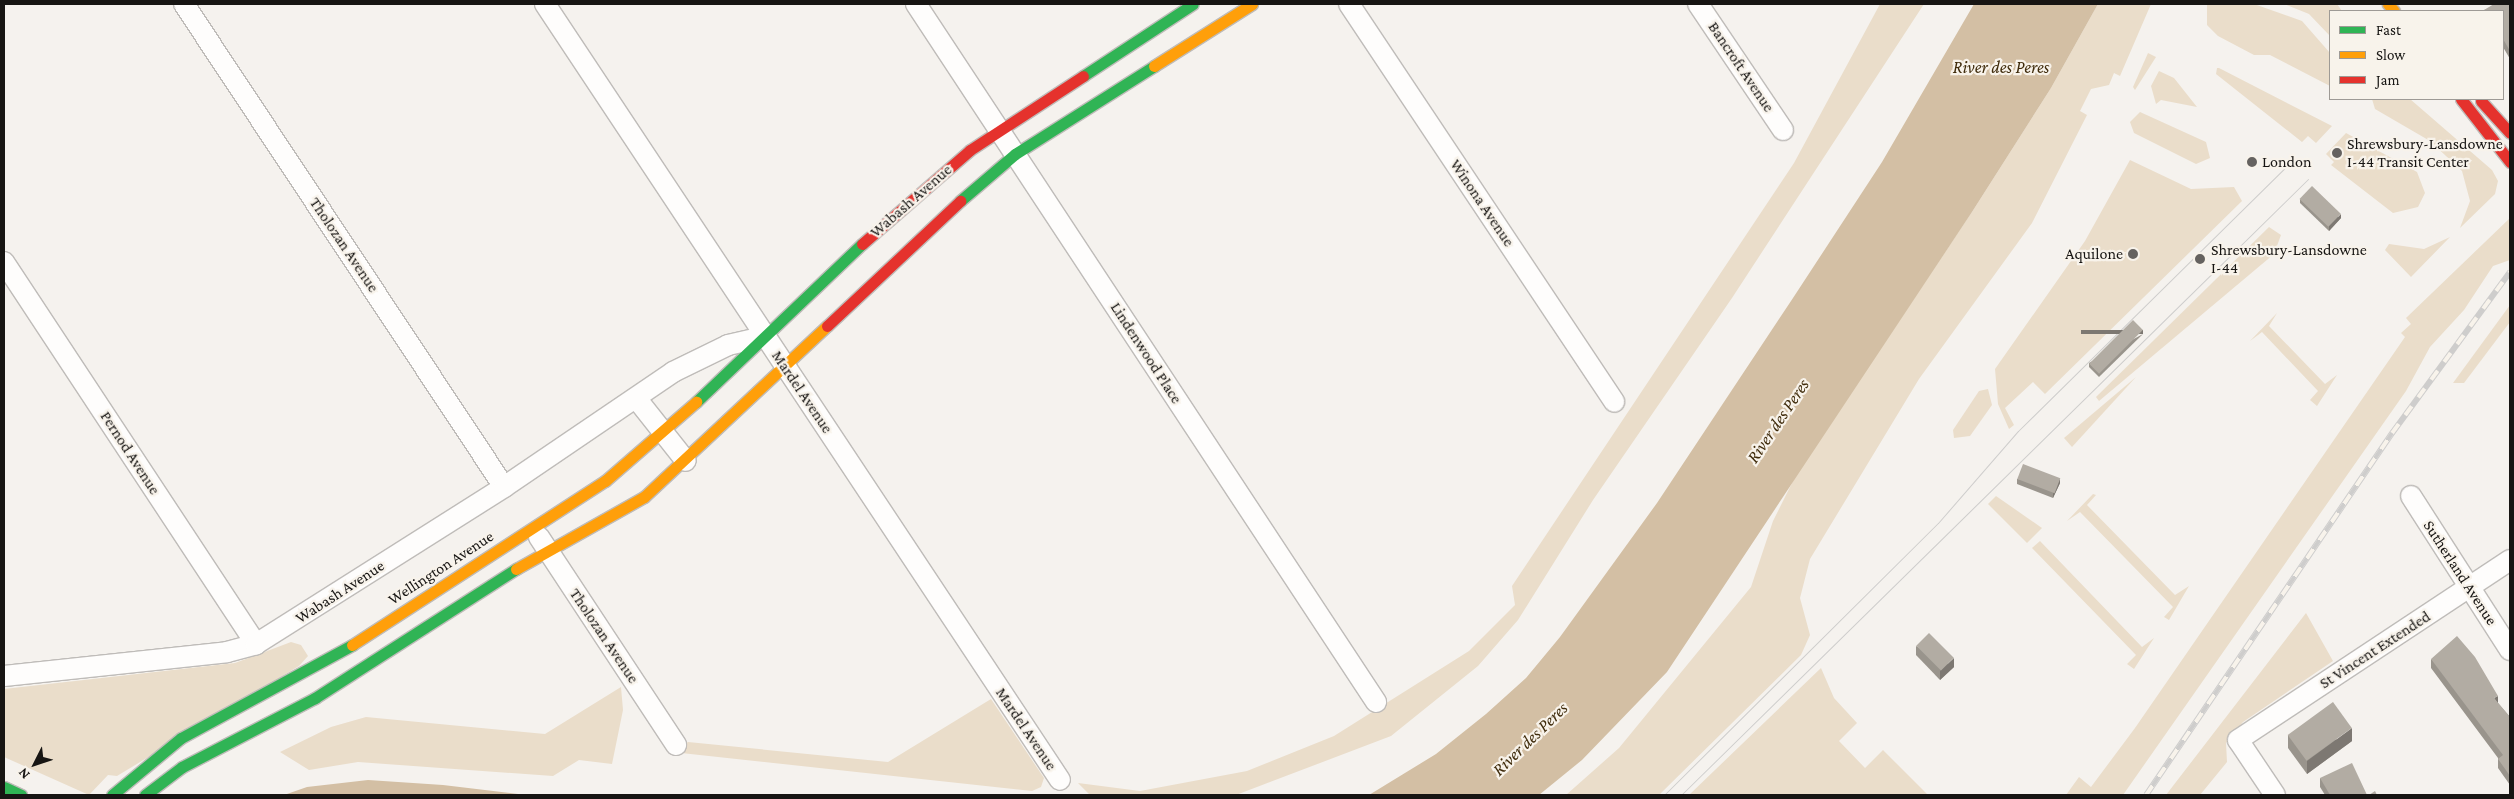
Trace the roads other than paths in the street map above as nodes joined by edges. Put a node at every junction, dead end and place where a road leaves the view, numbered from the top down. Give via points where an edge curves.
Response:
1 (184, 4) edge
2 (545, 4) edge
3 (916, 4) edge
4 (1193, 4) edge
5 (1252, 4) edge
6 (1349, 4) edge
7 (1698, 4) edge
8 (2462, 100) edge
9 (2479, 100) edge
10 (1783, 130) dead end
11 (1000, 131) junction
12 (2510, 133) edge
13 (1015, 154) junction
14 (2510, 162) edge
15 (4, 262) edge
16 (766, 337) junction
17 (786, 365) junction
18 (636, 398) junction
19 (1614, 402) dead end
20 (663, 432) junction
21 (686, 461) junction
22 (504, 487) junction
23 (2410, 496) dead end
24 (533, 528) junction
25 (547, 550) junction
26 (2510, 560) edge
27 (2470, 588) junction
28 (256, 644) junction
29 (2510, 650) edge
30 (4, 676) edge
31 (1376, 702) dead end
32 (676, 745) dead end
33 (1060, 780) dead end
34 (4, 788) edge
35 (21, 795) edge
36 (112, 795) edge
37 (145, 795) edge
38 (2275, 795) edge

1 - 22 street, Tholozan Avenue
2 - 16 street, Mardel Avenue
3 - 11 street, Lindenwood Place
4 - 11 main road, Wabash Avenue
5 - 13 main road, Wabash Avenue
6 - 19 street, Winona Avenue
7 - 10 street, Bancroft Avenue
8 - 14 main road
9 - 12 main road
11 - 13 street, Lindenwood Place
11 - 16 main road, Wabash Avenue via 970,150 885,222
13 - 17 main road, Wabash Avenue via 931,226
13 - 31 street, Lindenwood Place
15 - 28 street, Pernod Avenue
16 - 17 street, Mardel Avenue
16 - 18 street, Wabash Avenue via 728,345 673,372
16 - 20 main road, Wellington Avenue
17 - 21 main road
17 - 33 street, Mardel Avenue
18 - 20 street
18 - 22 street, Wabash Avenue
20 - 21 street
20 - 24 main road, Wellington Avenue via 606,481
21 - 25 main road via 644,497
22 - 28 street, Wabash Avenue
23 - 27 street, Sutherland Avenue
24 - 25 street, Tholozan Avenue
24 - 36 main road, Wellington Avenue via 326,662 181,738 129,777
25 - 32 street, Tholozan Avenue
25 - 37 main road via 315,698 182,767
26 - 27 street, St Vincent Extended
27 - 29 street, Sutherland Avenue
27 - 38 street, St Vincent Extended via 2238,740
28 - 30 street, Wabash Avenue via 227,652
34 - 35 main road

